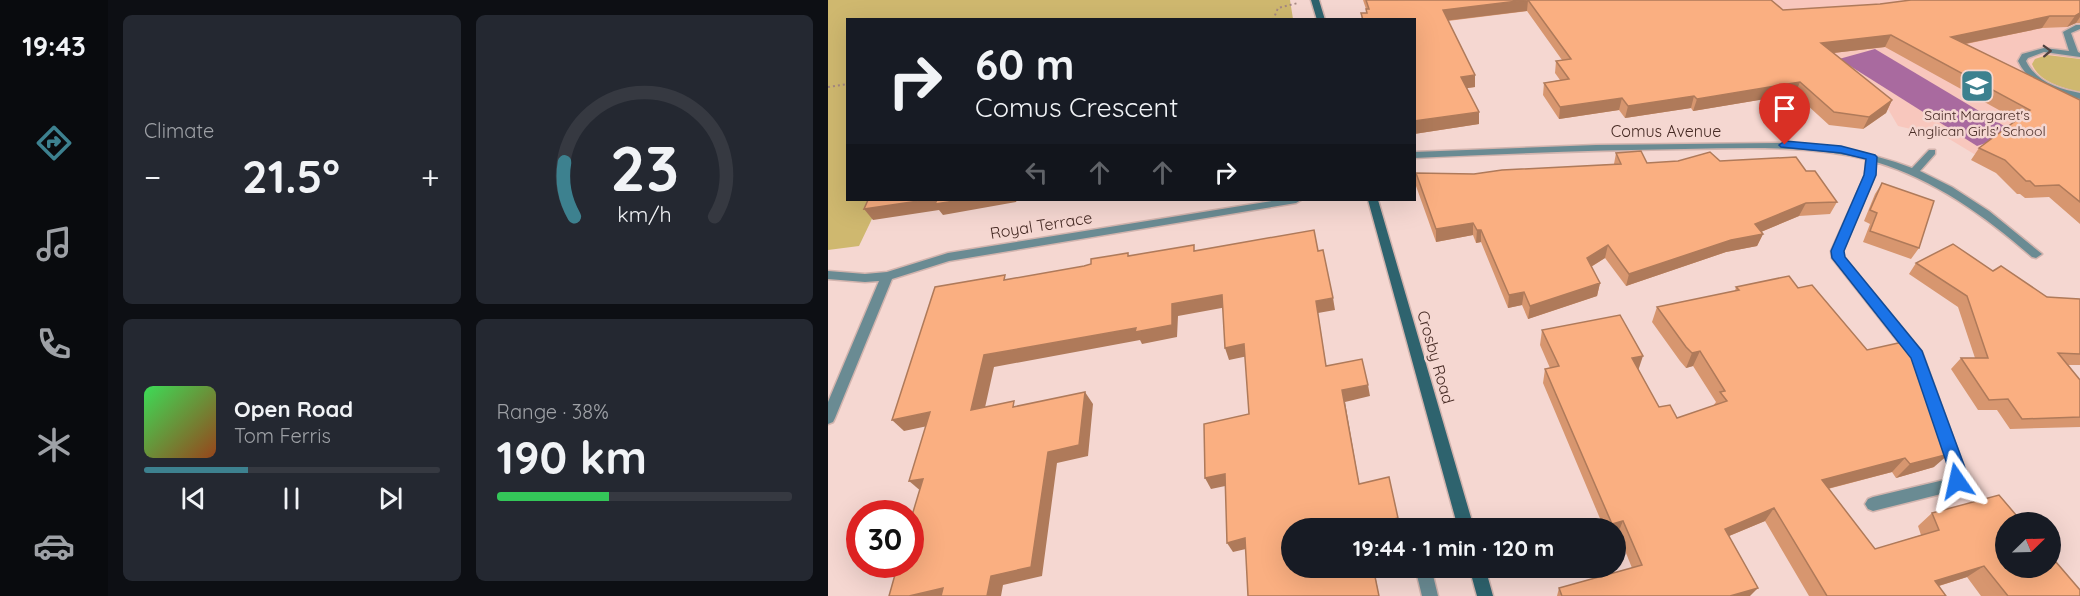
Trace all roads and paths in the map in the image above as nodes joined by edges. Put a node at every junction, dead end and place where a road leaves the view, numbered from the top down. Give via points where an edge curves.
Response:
1 (1316, 0) edge
2 (1305, 2) dead end
3 (1274, 18) edge
4 (1320, 18) edge
5 (2079, 27) edge
6 (2077, 54) edge
7 (846, 84) edge
8 (828, 87) edge
9 (2080, 96) edge
10 (1932, 152) dead end
11 (1416, 154) edge
12 (1871, 157) junction
13 (1914, 172) junction
14 (1290, 201) edge
15 (1373, 201) edge
16 (2036, 254) dead end
17 (828, 275) edge
18 (887, 276) junction
19 (828, 418) edge
20 (1874, 504) dead end
21 (1460, 518) edge
22 (1426, 578) edge
23 (1480, 578) edge
24 (1430, 596) edge
25 (1485, 596) edge

1 - 4 street
2 - 3 path via 1278,8
5 - 6 street via 2067,32
9 -> 6 street via 2042,83 2022,61 2032,52
7 - 8 path
10 - 13 street
11 - 12 street, Comus Avenue via 1619,146 1785,145 1832,148
12 - 13 street, Comus Avenue
12 - 20 street via 1870,175 1837,251 1838,258 1917,356 1959,473 1952,485
13 - 16 street, Comus Avenue via 1980,210
14 - 18 street, Royal Terrace via 948,257
15 - 21 street, Crosby Road
17 - 18 street, Royal Terrace
18 - 19 street
22 - 24 street
23 - 25 street

